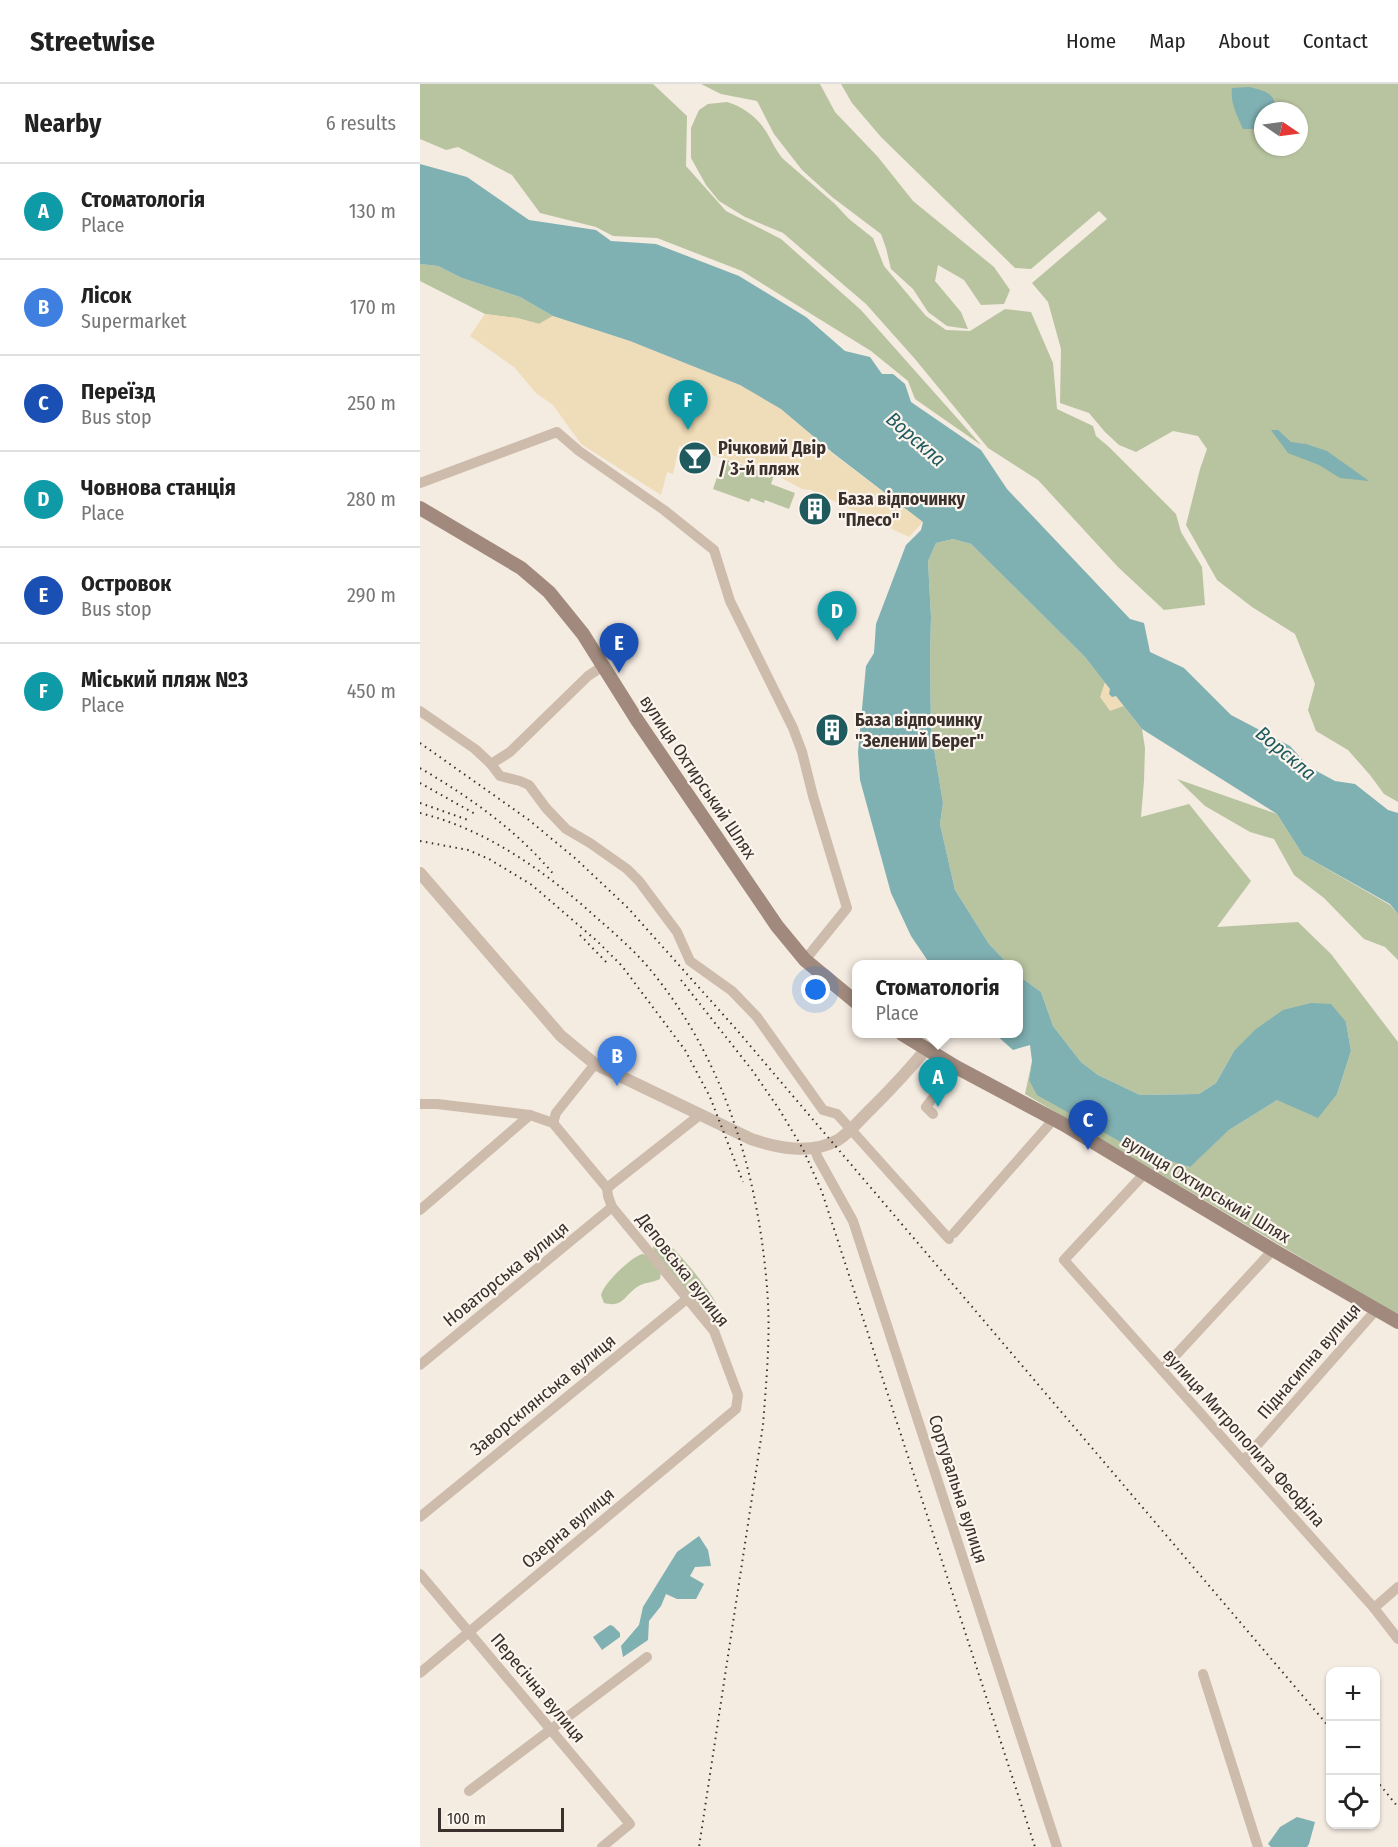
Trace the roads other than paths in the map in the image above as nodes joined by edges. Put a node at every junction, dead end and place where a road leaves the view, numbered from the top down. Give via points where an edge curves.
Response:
1 (420, 483) edge
2 (420, 508) edge
3 (603, 666) junction
4 (420, 711) edge
5 (491, 764) junction
6 (420, 873) edge
7 (805, 960) junction
8 (852, 999) edge
9 (908, 1038) edge
10 (926, 1049) junction
11 (595, 1064) junction
12 (956, 1067) junction
13 (420, 1104) edge
14 (701, 1114) junction
15 (933, 1114) dead end
16 (531, 1115) junction
17 (1054, 1119) junction
18 (553, 1123) junction
19 (850, 1130) junction
20 (814, 1148) junction
21 (1145, 1173) junction
22 (607, 1188) junction
23 (612, 1207) junction
24 (420, 1210) edge
25 (1273, 1250) junction
26 (688, 1298) junction
27 (1376, 1310) junction
28 (1398, 1322) edge
29 (420, 1365) edge
30 (1162, 1370) junction
31 (736, 1409) joint
32 (1243, 1461) junction
33 (420, 1517) edge
34 (420, 1574) edge
35 (1398, 1587) edge
36 (1374, 1608) junction
37 (469, 1632) junction
38 (1398, 1639) edge
39 (647, 1657) dead end
40 (420, 1672) edge
41 (1203, 1674) dead end
42 (550, 1729) junction
43 (469, 1791) dead end
44 (602, 1847) edge
45 (1057, 1847) edge
46 (1258, 1847) edge

1 - 7 street via 557,432 714,550 730,602 802,752 848,908
2 - 3 main road, вулиця Охтирський Шлях via 521,568 549,592
3 - 5 street via 510,752
3 - 7 main road, вулиця Охтирський Шлях via 777,926
4 - 5 street
5 - 19 street via 500,776 529,785 566,829 627,868 677,932 690,961 732,991 757,1017 823,1110 837,1114
6 - 11 street via 561,1036
7 - 8 main road, вулиця Охтирський Шлях
9 - 10 main road, вулиця Охтирський Шлях
10 - 12 main road, вулиця Охтирський Шлях
10 - 19 street
11 - 14 street
11 - 18 street via 556,1113
12 - 15 street via 926,1107
12 - 17 main road, вулиця Охтирський Шлях
13 - 16 street
14 - 20 street via 768,1145
14 - 22 street
16 - 18 street
16 - 24 street
17 - 19 street via 952,1236
17 - 21 main road, вулиця Охтирський Шлях
18 - 22 street, Деповська вулиця
19 - 20 street via 838,1140
20 - 45 street, Сортувальна вулиця via 853,1221
21 - 25 main road, вулиця Охтирський Шлях
21 - 30 street, вулиця Митрополита Феофіла via 1064,1260
22 - 23 street, Деповська вулиця
23 - 26 street, Деповська вулиця
23 - 29 street, Новаторська вулиця
25 - 27 main road, вулиця Охтирський Шлях
25 - 30 street
26 - 31 street, Деповська вулиця via 714,1331 738,1395
26 - 33 street, Заворсклянська вулиця
27 - 28 main road, вулиця Охтирський Шлях
27 - 32 street, Піднасипна вулиця
30 - 32 street, вулиця Митрополита Феофіла
31 - 37 street, Озерна вулиця
32 - 36 street, вулиця Митрополита Феофіла
34 - 37 street, Пересічна вулиця
35 - 36 street
36 - 38 street, вулиця Митрополита Феофіла
37 - 40 street, Озерна вулиця
37 - 42 street, Пересічна вулиця
39 - 42 street
41 - 46 street
42 - 43 street
42 - 44 street, Пересічна вулиця via 630,1824

